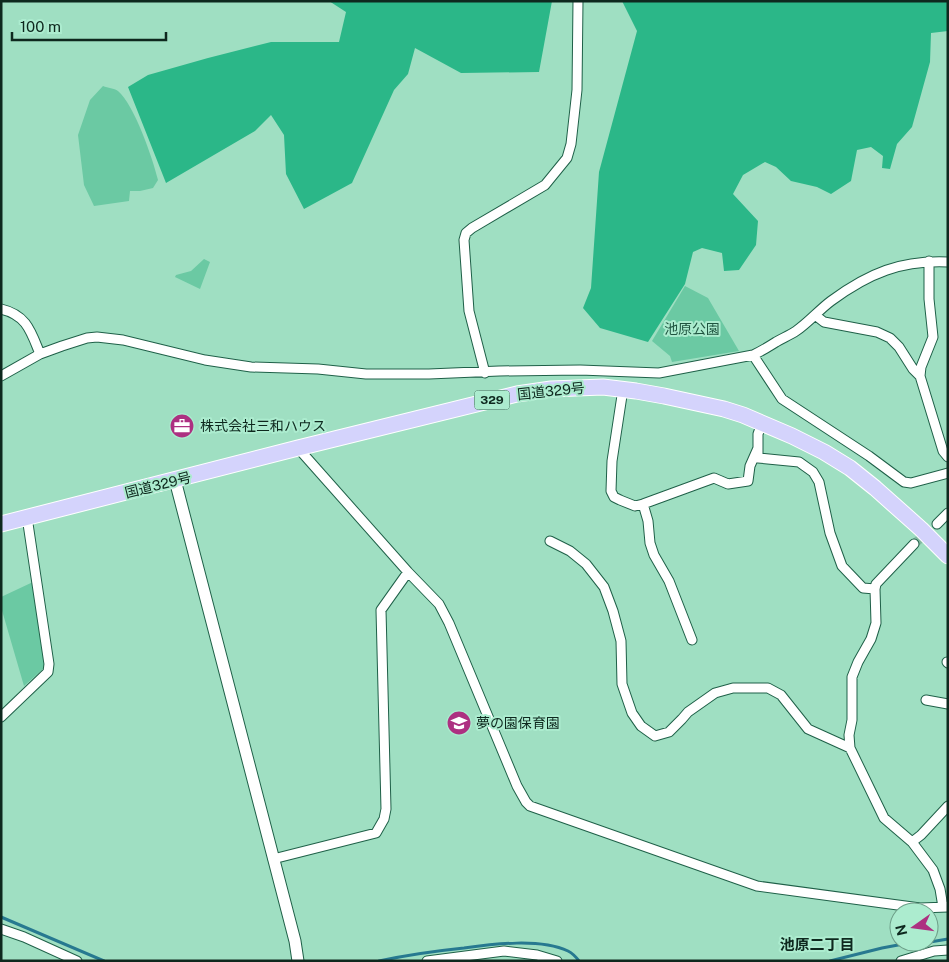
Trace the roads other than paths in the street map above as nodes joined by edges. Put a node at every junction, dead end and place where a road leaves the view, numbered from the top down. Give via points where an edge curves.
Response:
1 (578, 1) edge
2 (929, 261) junction
3 (948, 262) edge
4 (1, 310) edge
5 (815, 315) junction
6 (40, 354) junction
7 (753, 355) junction
8 (580, 370) junction
9 (485, 373) junction
10 (1, 376) edge
11 (920, 376) junction
12 (582, 387) junction
13 (623, 389) junction
14 (762, 423) junction
15 (298, 448) junction
16 (758, 448) junction
17 (948, 457) edge
18 (948, 473) edge
19 (175, 480) junction
20 (643, 504) junction
21 (948, 513) edge
22 (27, 517) junction
23 (1, 524) edge
24 (937, 524) tunnel mouth
25 (550, 541) dead end
26 (914, 544) tunnel mouth
27 (948, 556) edge
28 (408, 572) junction
29 (874, 589) junction
30 (692, 640) dead end
31 (948, 698) edge
32 (926, 700) dead end
33 (947, 704) edge
34 (1, 718) edge
35 (850, 748) junction
36 (948, 806) edge
37 (912, 842) junction
38 (273, 859) junction
39 (946, 908) edge
40 (1, 929) edge
41 (948, 950) edge
42 (77, 961) edge
43 (298, 961) edge
44 (427, 961) edge
45 (557, 961) edge
46 (901, 961) edge

1 - 9 street via 575,108 567,158 545,185 472,228 464,240 469,312
2 - 3 street
2 - 5 street via 884,270 852,286
2 - 11 street via 933,337
4 - 6 street via 21,318
5 - 7 street via 797,330
5 - 11 street via 824,322 877,332 890,338
6 - 9 street via 97,337 251,367 366,374
6 - 10 street
7 - 8 street via 659,373
7 - 18 street via 782,399 904,482
8 - 9 street
8 - 12 street
11 - 17 street via 943,451
12 - 13 highway, 国道329号 / 329
12 - 15 highway, 国道329号 / 329 via 518,394
13 - 14 highway, 国道329号 / 329 via 724,409
13 - 20 street via 612,461 611,491 620,500 636,506
14 - 16 street
14 - 27 highway, 国道329号 / 329 via 850,468
15 - 19 highway, 国道329号 / 329
15 - 28 street
16 - 20 street via 750,466 748,482 728,484 714,478
16 - 29 street via 758,458 799,462 813,472 819,482 830,533 842,566 863,588
19 - 22 highway, 国道329号 / 329
19 - 38 street
20 - 30 street via 654,555 669,581
21 - 24 street
22 - 23 highway, 国道329号 / 329
22 - 34 street via 50,664 48,672
25 - 35 street via 586,564 604,587 621,641 622,684 632,713 641,726 655,736 669,732 688,712 715,692 733,688 768,688 780,695 808,729
26 - 29 street
28 - 38 street via 381,610 384,819 376,832
28 - 39 street via 439,604 450,623 518,786 530,806 758,886 920,908
29 - 35 street via 876,623 852,677
31 - 33 street
32 - 33 street
35 - 37 street via 884,818
36 - 37 street
37 - 39 street via 933,870
38 - 43 street
40 - 42 street
41 - 46 street
44 - 45 street via 504,951

